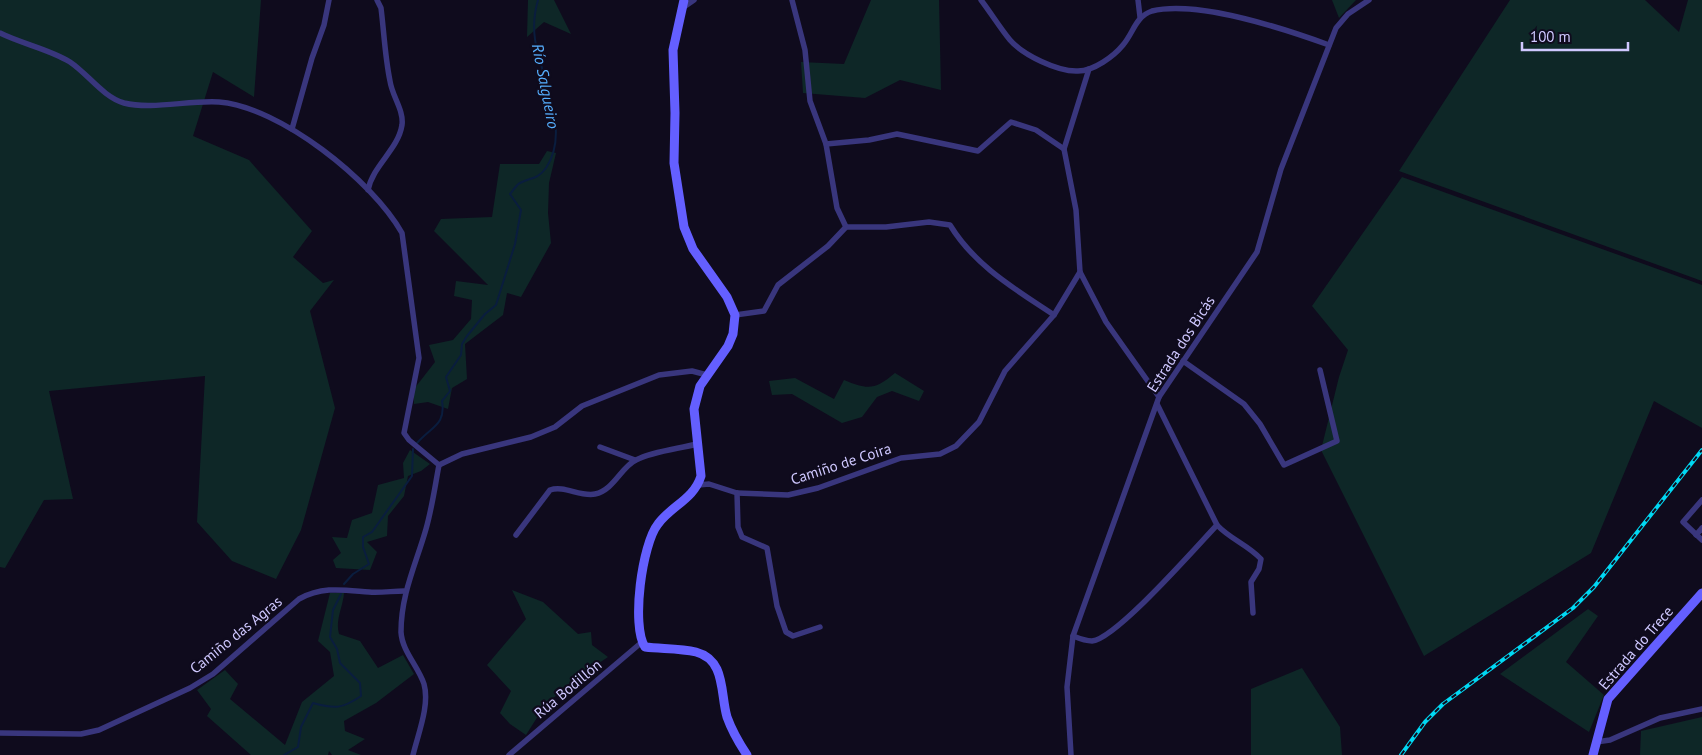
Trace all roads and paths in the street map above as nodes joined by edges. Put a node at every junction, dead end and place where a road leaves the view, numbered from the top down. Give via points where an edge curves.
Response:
1 (329, 0) edge
2 (377, 0) edge
3 (694, 0) edge
4 (792, 0) edge
5 (982, 0) edge
6 (1138, 0) edge
7 (1369, 0) edge
8 (683, 5) edge
9 (1140, 17) junction
10 (0, 32) edge
11 (1329, 45) junction
12 (1089, 69) junction
13 (292, 129) junction
14 (826, 144) junction
15 (1064, 150) junction
16 (368, 190) junction
17 (846, 227) junction
18 (1080, 272) junction
19 (735, 315) junction
20 (1054, 315) junction
21 (1183, 361) junction
22 (1320, 370) dead end
23 (707, 374) junction
24 (1158, 397) junction
25 (1157, 404) junction
26 (697, 444) junction
27 (600, 446) dead end
28 (635, 460) junction
29 (439, 465) junction
30 (698, 485) junction
31 (737, 493) junction
32 (1702, 500) edge
33 (1217, 525) junction
34 (1702, 528) edge
35 (516, 535) dead end
36 (1696, 535) junction
37 (1702, 540) edge
38 (404, 591) junction
39 (1702, 593) edge
40 (1253, 613) dead end
41 (820, 628) dead end
42 (1073, 636) junction
43 (642, 642) junction
44 (1702, 709) edge
45 (0, 733) edge
46 (1596, 742) junction
47 (413, 755) edge
48 (509, 755) edge
49 (746, 755) edge
50 (1071, 755) edge
51 (1593, 755) edge

1 - 13 street
2 - 16 street via 381,8 390,83 402,124 398,138 370,180
3 - 8 street
4 - 14 street via 805,50 810,101
5 - 12 street via 1011,41 1031,57 1078,72
6 - 9 street
7 - 11 street, Estrada dos Bicás via 1348,14 1336,28
8 - 19 street via 673,50 674,163 684,227 693,249 727,297
9 - 11 street via 1153,11 1199,8 1283,28
9 - 12 street via 1123,45
10 - 13 street via 69,61 114,99 138,105 218,102 242,105
11 - 21 street, Estrada dos Bicás via 1281,169 1257,252
12 - 15 street
13 - 16 street
14 - 15 street via 896,134 978,151 1011,122 1036,130
14 - 17 street via 837,208
15 - 18 street via 1076,210
16 - 29 street via 396,222 402,233 406,259 419,358 404,433
17 - 19 street via 828,246 778,285 764,311
17 - 20 street via 929,222 950,225 975,257
18 - 20 street, Camiño de Coira
18 - 24 street via 1106,322
19 - 23 street via 728,346
20 - 31 street, Camiño de Coira via 1005,371 979,422 956,446 940,454 901,458 788,495
21 - 22 street via 1244,404 1284,465 1337,441
21 - 24 street, Estrada dos Bicás
23 - 26 street via 694,409
23 - 29 street via 692,371 659,375 582,406 555,427 539,434 462,454
24 - 25 street, Estrada dos Bicás
25 - 33 street
25 - 42 street, Estrada dos Bicás
26 - 28 street
26 - 30 street via 701,476
27 - 28 street
28 - 35 street via 608,488 596,494 556,488 550,490
29 - 38 street via 426,528
30 - 31 street, Camiño de Coira via 709,484
30 - 43 street via 658,523 650,536 638,614
31 - 41 street via 738,527 742,537 766,548 777,606 786,632 793,636
32 - 36 street via 1683,522
33 - 40 street via 1227,536 1261,559 1251,582
33 - 42 street via 1159,588 1105,636 1092,641
34 - 36 street
36 - 37 street
38 - 45 street, Camiño das Agras via 332,588 311,593 299,599 212,674 190,688 99,730 81,734
38 - 47 street via 401,635 424,684 425,696
39 - 46 street, Estrada do Trece via 1608,699
42 - 50 street, Estrada dos Bicás via 1067,687
43 - 48 street, Rúa Bodillón
43 - 49 street via 645,647 696,652 711,660 720,674 727,716
44 - 46 street via 1660,718 1610,740
46 - 51 street, Estrada do Trece

